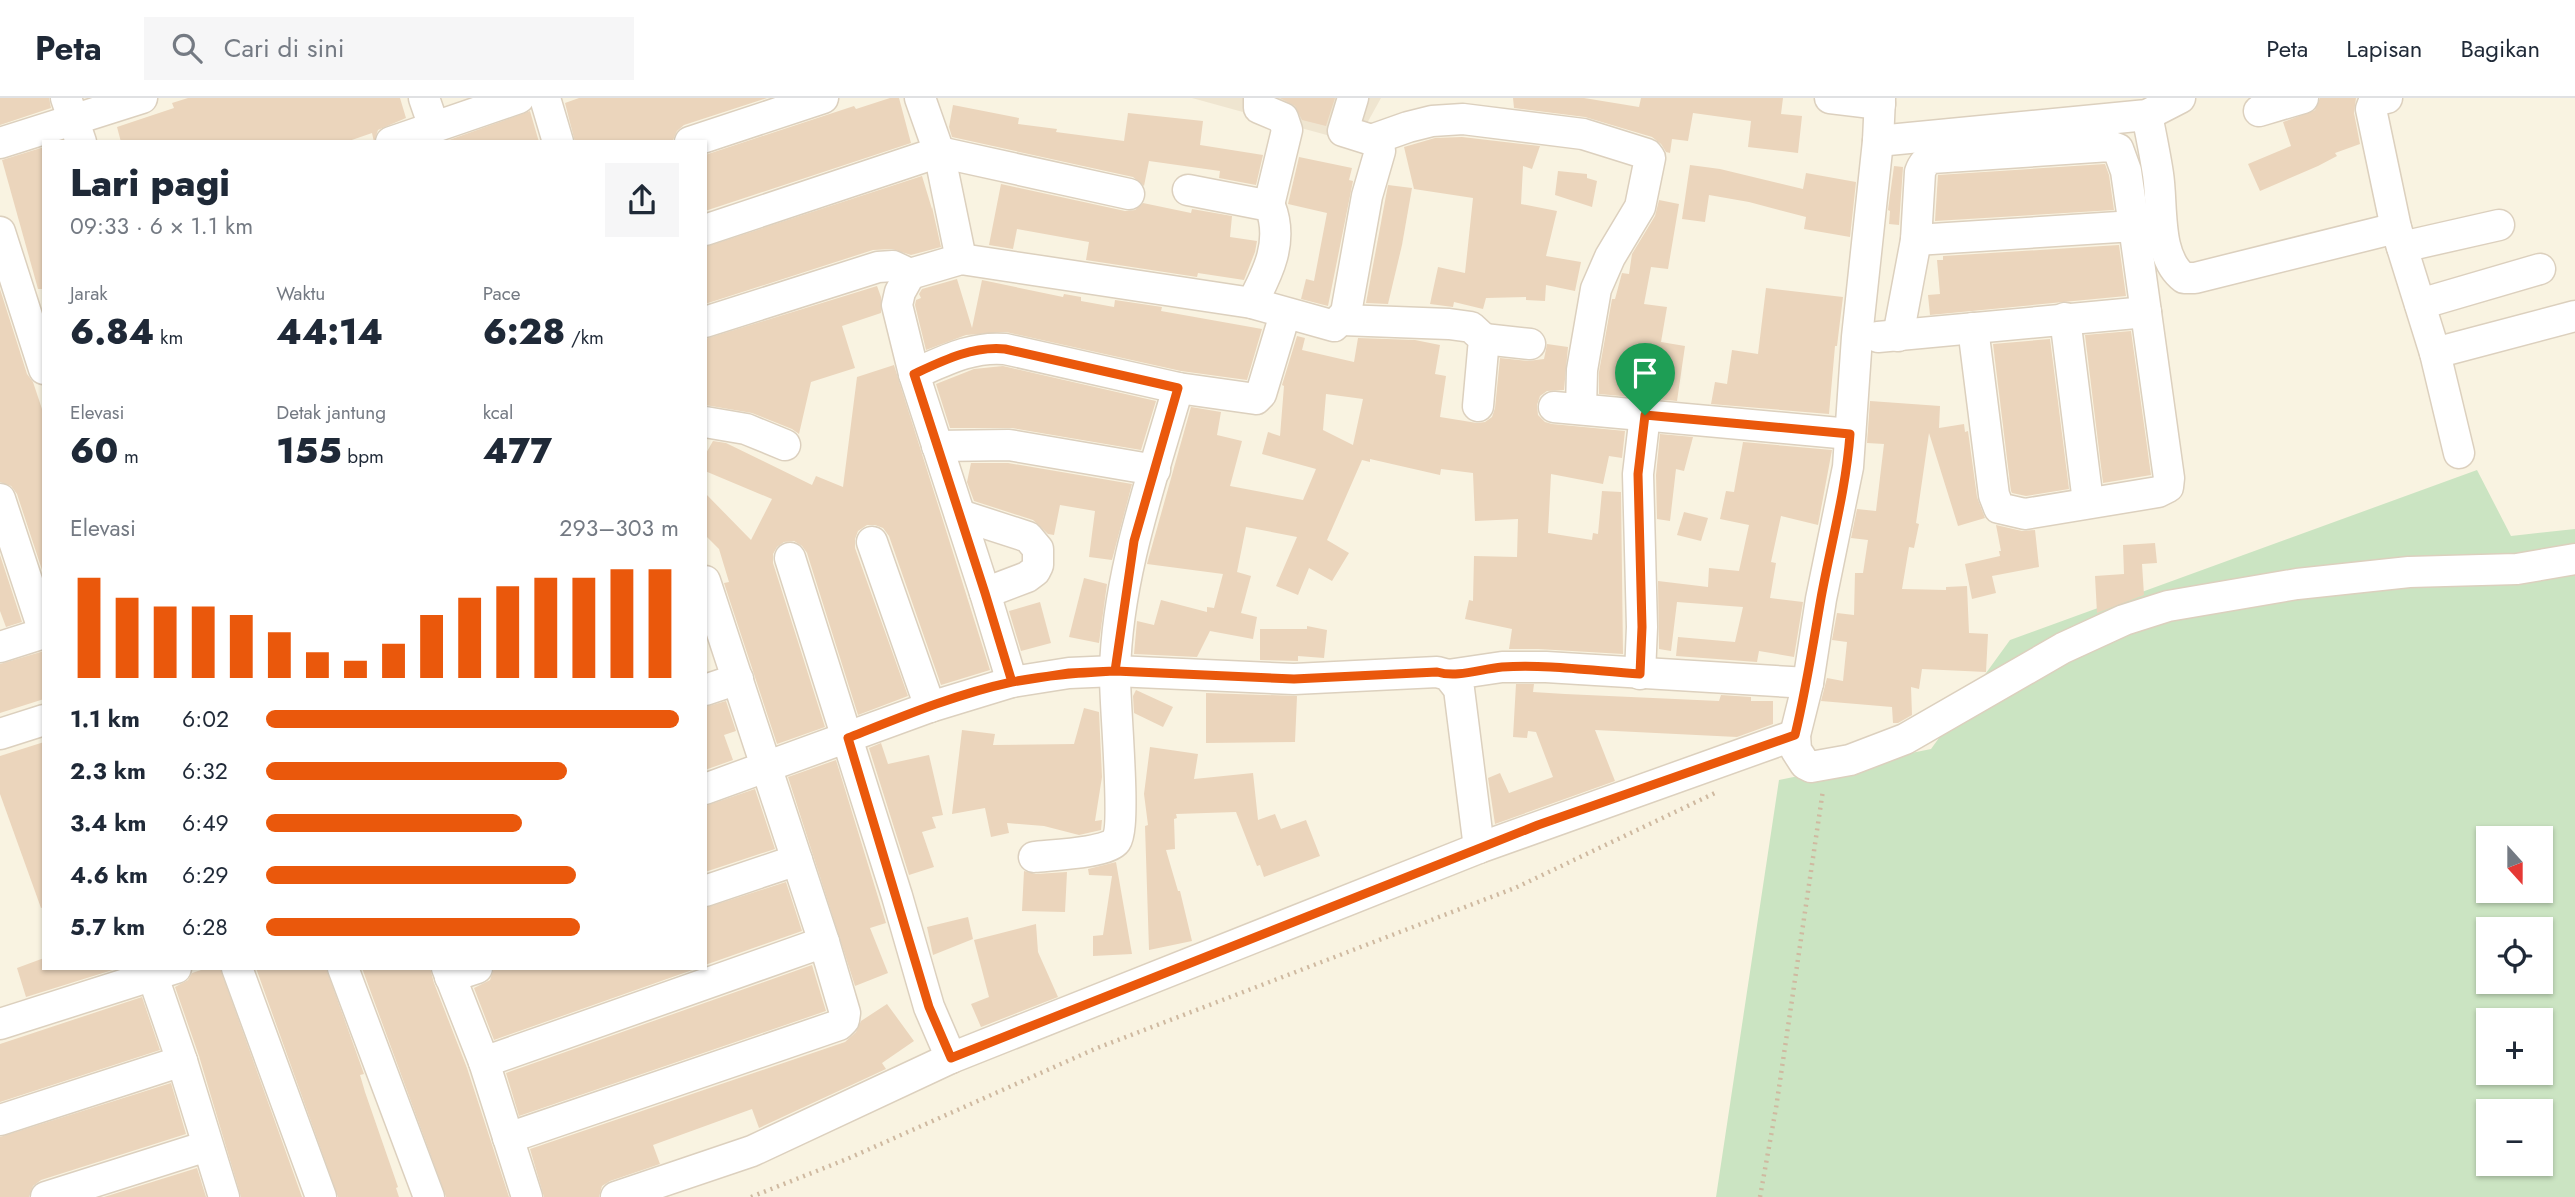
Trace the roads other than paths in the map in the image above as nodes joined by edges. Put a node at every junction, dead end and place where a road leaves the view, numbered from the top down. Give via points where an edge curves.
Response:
1 (142, 98) edge
2 (424, 98) edge
3 (519, 98) edge
4 (545, 98) edge
5 (823, 98) edge
6 (920, 98) edge
7 (1259, 98) edge
8 (1353, 98) edge
9 (1830, 98) edge
10 (2179, 98) edge
11 (2303, 98) edge
12 (2375, 100) edge
13 (1880, 101) edge
14 (2259, 111) dead end
15 (2147, 115) junction
16 (74, 120) edge
17 (448, 130) edge
18 (1374, 139) junction
19 (400, 140) edge
20 (557, 140) edge
21 (697, 140) edge
22 (1878, 141) junction
23 (0, 143) edge
24 (939, 152) junction
25 (1188, 190) dead end
26 (1129, 194) dead end
27 (1269, 205) junction
28 (2499, 225) dead end
29 (2134, 226) junction
30 (707, 229) edge
31 (0, 232) edge
32 (2399, 237) junction
33 (1916, 240) junction
34 (961, 258) junction
35 (2540, 269) dead end
36 (910, 274) junction
37 (1252, 303) junction
38 (2420, 304) junction
39 (2146, 312) junction
40 (1284, 314) junction
41 (2575, 316) edge
42 (2065, 318) junction
43 (1342, 320) junction
44 (707, 321) edge
45 (1973, 328) junction
46 (1898, 336) junction
47 (1857, 337) junction
48 (1484, 339) junction
49 (1530, 344) dead end
50 (2435, 353) junction
51 (42, 363) edge
52 (914, 374) junction
53 (1178, 388) junction
54 (1478, 406) dead end
55 (1645, 415) junction
56 (707, 422) edge
57 (1850, 434) junction
58 (785, 444) dead end
59 (937, 446) junction
60 (2459, 453) dead end
61 (1155, 470) junction
62 (0, 499) edge
63 (2088, 502) junction
64 (960, 515) junction
65 (872, 542) dead end
66 (790, 558) dead end
67 (2575, 559) edge
68 (707, 592) edge
69 (985, 593) junction
70 (42, 627) edge
71 (42, 634) edge
72 (0, 647) edge
73 (1115, 671) junction
74 (1640, 674) junction
75 (1448, 675) junction
76 (738, 679) junction
77 (1012, 682) junction
78 (1808, 683) junction
79 (707, 689) edge
80 (930, 707) junction
81 (42, 721) edge
82 (0, 734) edge
83 (1795, 735) junction
84 (848, 738) junction
85 (767, 768) junction
86 (707, 788) edge
87 (1479, 848) junction
88 (1034, 857) dead end
89 (797, 860) junction
90 (707, 890) edge
91 (824, 942) junction
92 (159, 970) edge
93 (238, 970) edge
94 (344, 970) edge
95 (458, 971) edge
96 (0, 1024) edge
97 (951, 1058) junction
98 (182, 1061) junction
99 (484, 1062) junction
100 (0, 1120) edge
101 (508, 1138) junction
102 (207, 1146) junction
103 (46, 1197) edge
104 (224, 1197) edge
105 (321, 1197) edge
106 (429, 1197) edge
107 (527, 1197) edge
108 (616, 1197) edge

1 - 16 street
2 - 17 street
3 - 17 street
4 - 20 street
5 - 21 street
6 - 24 street
7 - 27 street via 1259,108 1283,118 1287,130
8 - 18 street via 1343,131
9 - 13 street
10 - 15 street
11 - 14 street
12 - 32 street
13 - 22 street
15 - 22 street
15 - 32 street via 2165,246 2172,266 2184,278
16 - 23 street
17 - 19 street
18 - 43 street via 1380,151
18 - 55 street via 1432,121 1463,119 1583,134 1647,154 1640,207 1596,289 1582,370 1567,408
22 - 47 street
24 - 26 street
24 - 30 street
24 - 34 street
25 - 27 street
27 - 37 street via 1275,220 1275,250
28 - 32 street
29 - 33 street
29 - 33 street via 2126,171 2118,149 2110,146 1933,158 1920,172
29 - 39 street
31 - 51 street
32 - 38 street
33 - 46 street
34 - 36 street
34 - 37 street
35 - 38 street
36 - 44 street via 878,267
36 - 52 street via 897,305
37 - 40 street
38 - 50 street
39 - 42 street
39 - 63 street via 2168,487
40 - 43 street via 1334,326
40 - 53 street via 1258,398
41 - 50 street
42 - 45 street
42 - 63 street
43 - 48 street via 1449,324 1471,327
45 - 46 street
45 - 63 street via 1999,508 2025,514
46 - 47 street
47 - 57 street
48 - 49 street
48 - 54 street
50 - 60 street
52 - 53 street via 952,357 989,348
52 - 59 street
53 - 61 street
55 - 57 street
55 - 74 street via 1638,474
56 - 58 street via 737,427
57 - 78 street via 1848,467
59 - 61 street via 1009,445
59 - 64 street
61 - 73 street via 1134,541
62 - 70 street
64 - 69 street
64 - 69 street via 1028,537 1038,549 1035,572
65 - 80 street
66 - 84 street
67 - 83 street via 2516,569 2409,572 2297,584 2168,606 2063,648 1905,739 1850,760 1805,764 1796,750
68 - 76 street
69 - 77 street
71 - 72 street
73 - 75 street via 1294,679
73 - 77 street
73 - 88 street via 1120,793 1116,841 1084,851
74 - 75 street via 1502,667
74 - 78 street
75 - 87 street via 1459,689
76 - 79 street
76 - 85 street
77 - 80 street
78 - 83 street
80 - 84 street
81 - 82 street
83 - 87 street
84 - 85 street
84 - 97 street via 929,1007
85 - 86 street
85 - 89 street
87 - 97 street
89 - 90 street
89 - 91 street
91 - 99 street
91 - 101 street via 845,1013 841,1023
92 - 96 street
92 - 98 street
93 - 105 street
94 - 106 street
95 - 99 street
97 - 108 street via 752,1151
98 - 100 street
98 - 102 street
99 - 101 street
101 - 107 street
102 - 103 street
102 - 104 street

